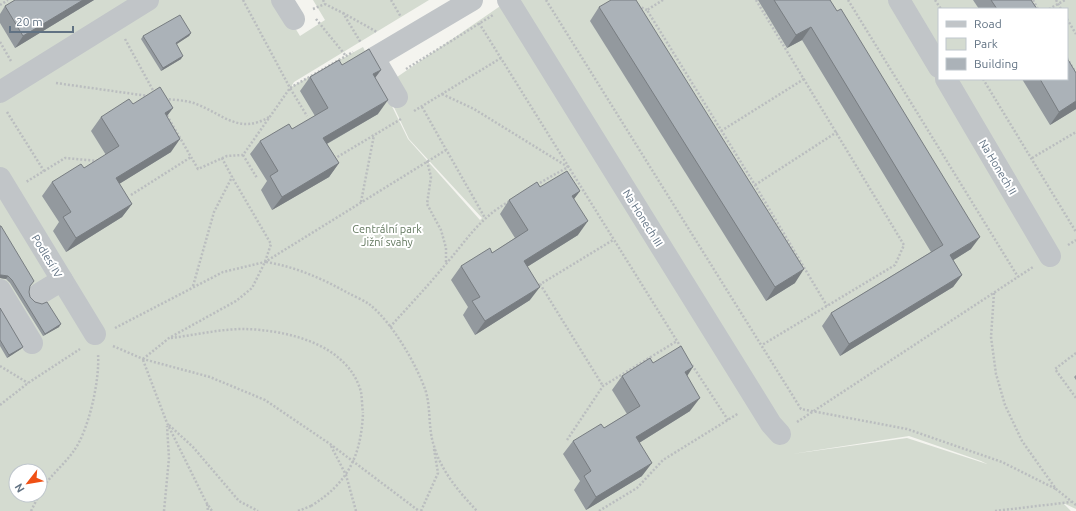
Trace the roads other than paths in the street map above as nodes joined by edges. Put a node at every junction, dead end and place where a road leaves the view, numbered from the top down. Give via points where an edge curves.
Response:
1 (148, 0) edge
2 (282, 0) edge
3 (472, 0) edge
4 (508, 0) edge
5 (899, 0) edge
6 (302, 14) road end
7 (938, 65) edge
8 (947, 80) edge
9 (2, 99) edge
10 (403, 106) road end
11 (4, 186) edge
12 (1050, 256) road end
13 (62, 280) junction
14 (0, 290) edge
15 (39, 294) dead end
16 (95, 336) road end
17 (32, 343) dead end
18 (780, 434) road end

1 - 9 street via 22,78
2 - 6 street
3 - 10 street via 374,58
4 - 18 street, Na Honech III via 757,402
5 - 7 street
8 - 12 street, Na Honech II
11 - 13 street, Podlesí IV
13 - 15 street
13 - 16 street, Podlesí IV
14 - 17 street

